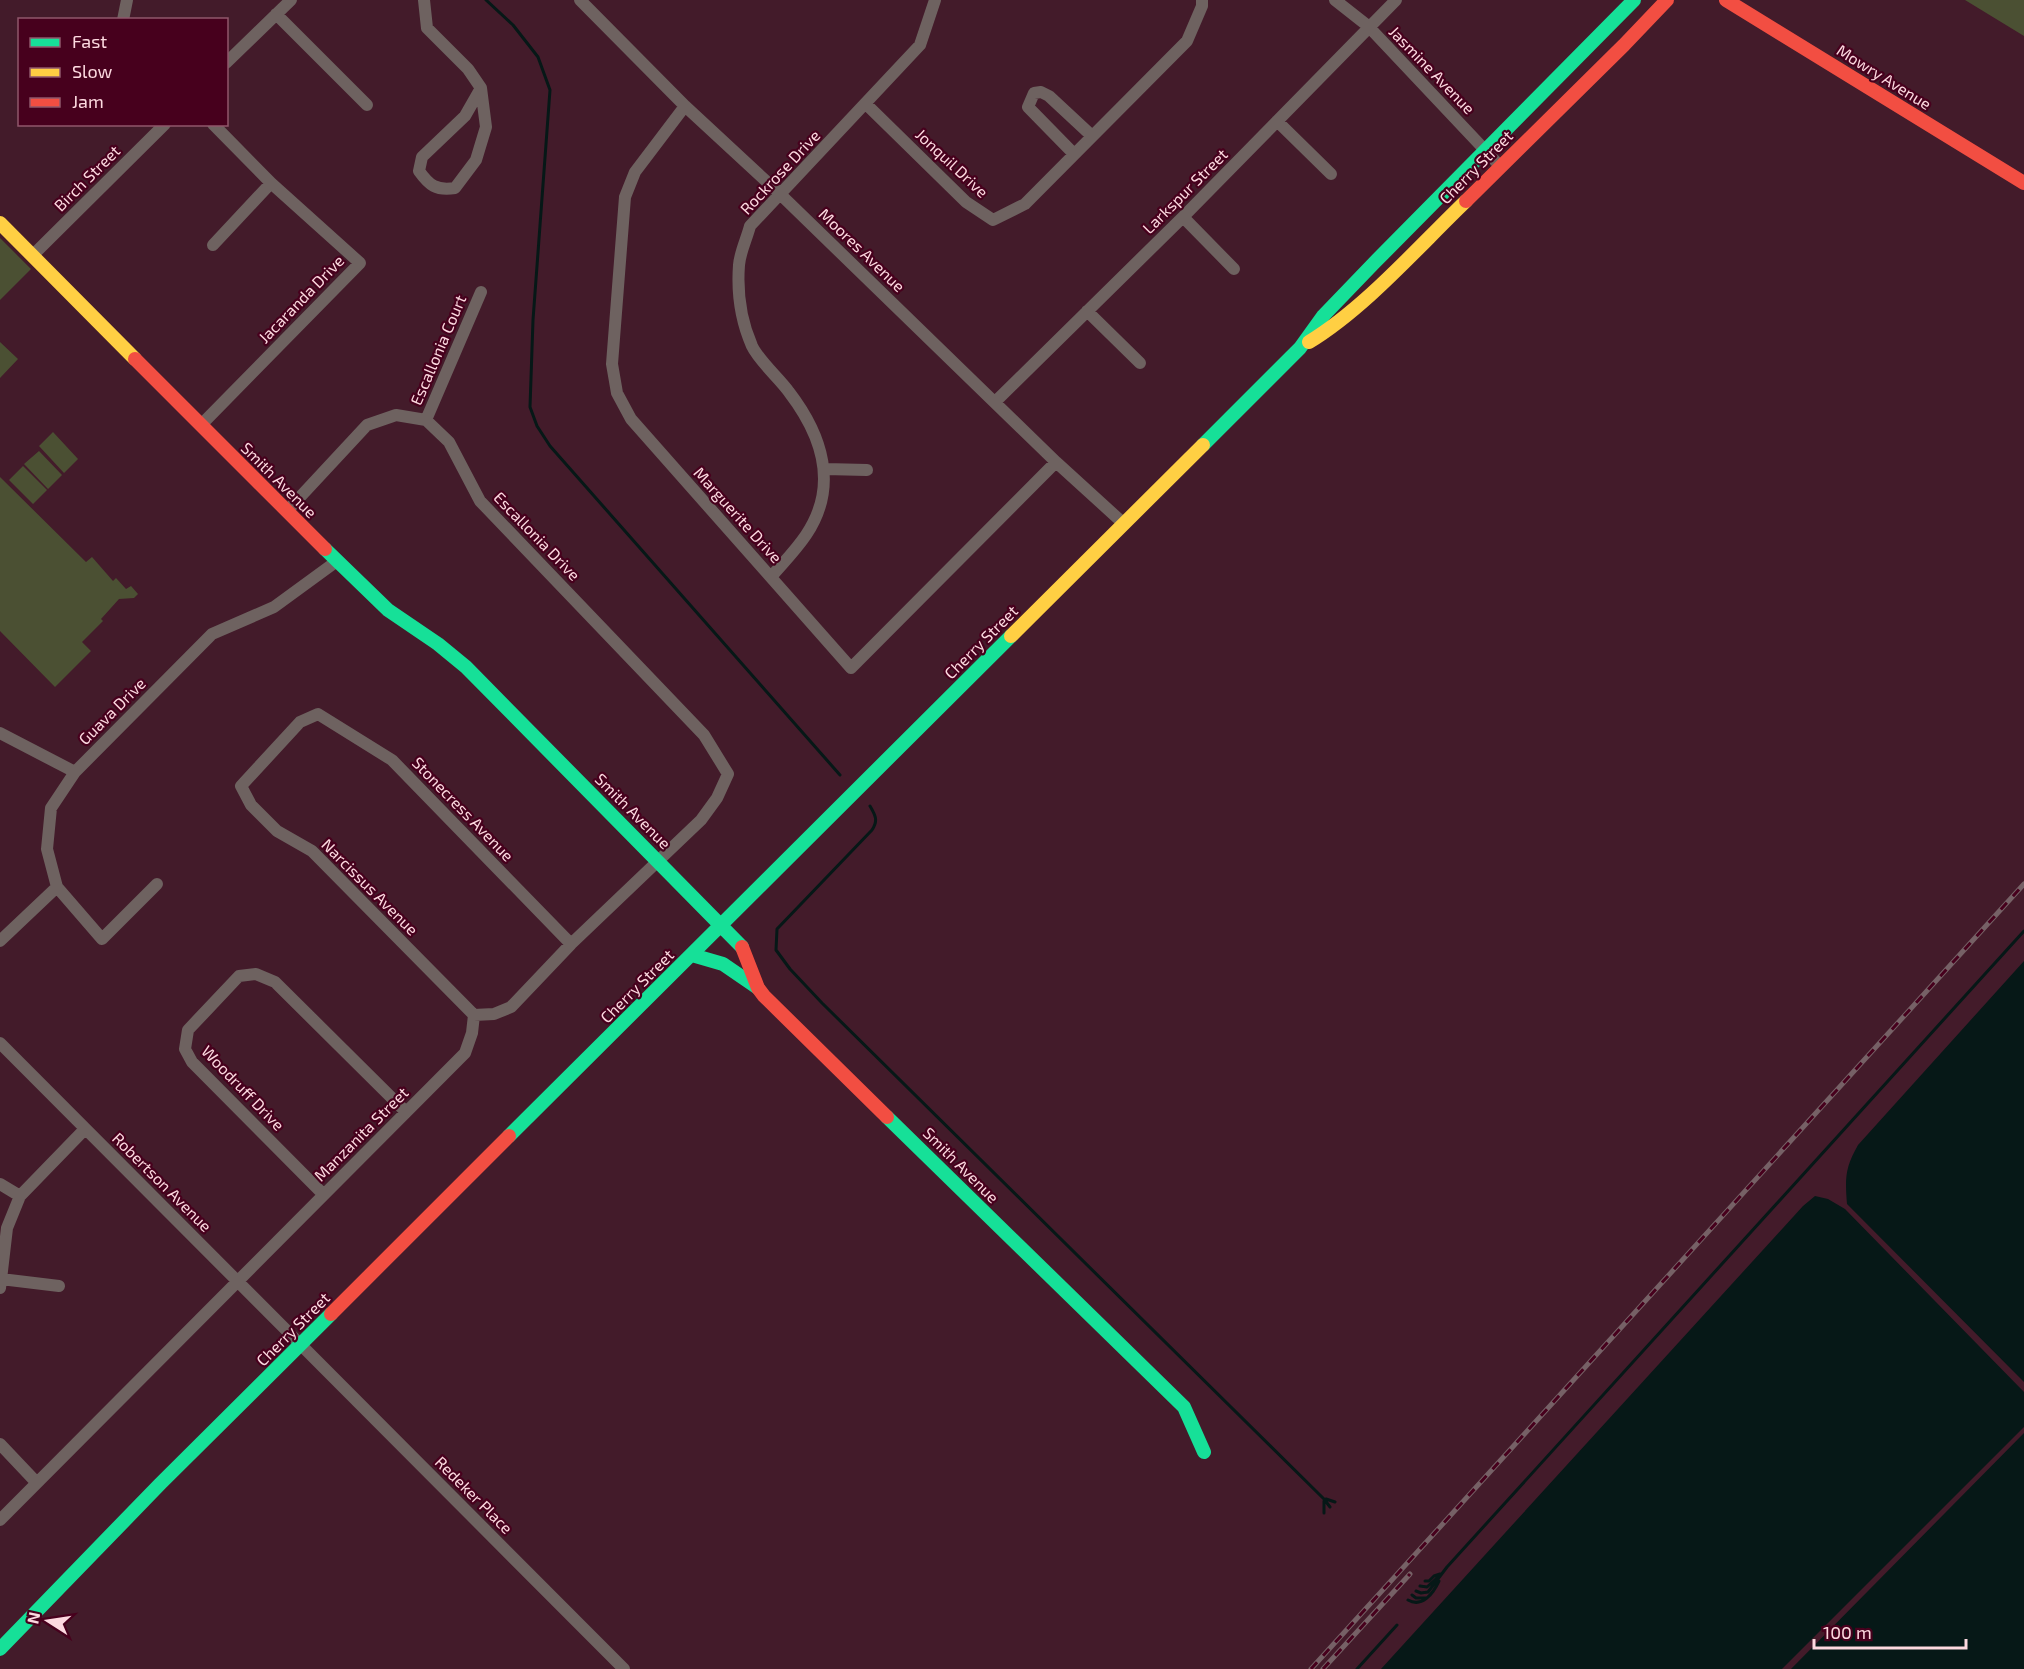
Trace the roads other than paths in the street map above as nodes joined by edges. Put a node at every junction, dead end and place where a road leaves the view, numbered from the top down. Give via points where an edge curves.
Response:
1 (127, 0) edge
2 (291, 0) edge
3 (424, 0) edge
4 (580, 0) edge
5 (934, 0) edge
6 (1202, 0) edge
7 (1335, 0) edge
8 (1396, 0) edge
9 (1634, 0) edge
10 (1667, 0) edge
11 (1726, 0) edge
12 (276, 14) junction
13 (123, 18) edge
14 (1368, 27) junction
15 (228, 61) edge
16 (481, 88) junction
17 (866, 104) junction
18 (367, 105) dead end
19 (686, 106) junction
20 (1277, 121) junction
21 (163, 126) edge
22 (215, 126) edge
23 (1092, 136) junction
24 (1485, 150) junction
25 (1074, 154) junction
26 (1500, 166) junction
27 (1331, 174) dead end
28 (271, 183) junction
29 (2024, 183) edge
30 (780, 194) junction
31 (1183, 217) junction
32 (0, 223) edge
33 (213, 245) dead end
34 (32, 256) junction
35 (1234, 269) dead end
36 (481, 292) dead end
37 (1088, 311) junction
38 (1300, 348) junction
39 (1140, 363) dead end
40 (995, 402) junction
41 (426, 420) junction
42 (201, 425) junction
43 (1056, 462) junction
44 (825, 469) junction
45 (867, 470) dead end
46 (287, 511) junction
47 (1123, 523) junction
48 (337, 561) junction
49 (771, 577) junction
50 (318, 714) joint
51 (0, 733) edge
52 (75, 772) junction
53 (658, 860) junction
54 (157, 884) dead end
55 (57, 887) junction
56 (721, 924) junction
57 (0, 941) edge
58 (571, 944) junction
59 (692, 955) junction
60 (758, 988) junction
61 (474, 1016) junction
62 (0, 1043) edge
63 (406, 1112) junction
64 (85, 1129) junction
65 (0, 1184) edge
66 (323, 1194) junction
67 (20, 1196) junction
68 (237, 1280) junction
69 (0, 1284) edge
70 (59, 1286) dead end
71 (301, 1344) junction
72 (0, 1444) edge
73 (1204, 1452) dead end
74 (36, 1482) junction
75 (0, 1520) edge
76 (0, 1649) edge
77 (624, 1669) edge

1 - 13 street
2 - 12 street
3 - 16 street via 427,28 468,69
4 - 19 street, Moores Avenue
5 - 17 street, Rockrose Drive via 920,45
6 - 23 street, Jonquil Drive via 1187,41
7 - 14 street, Jasmine Avenue
8 - 14 street, Larkspur Street
9 - 24 street, Cherry Street
10 - 26 street, Cherry Street
11 - 29 street, Mowry Avenue
12 - 15 street
12 - 18 street
14 - 20 street, Larkspur Street
14 - 24 street, Jasmine Avenue
16 - 16 street via 465,116 422,157 418,171 428,184 441,190 455,188 476,160 486,127
17 - 25 street, Jonquil Drive via 966,202 993,220 1025,204
17 - 30 street, Rockrose Drive
19 - 30 street, Moores Avenue
19 - 49 street, Marguerite Drive via 635,172 625,197 612,364 616,393 631,419
20 - 27 street
20 - 31 street, Larkspur Street
21 - 34 street, Birch Street
22 - 28 street, Jacaranda Drive
23 - 25 street, Jonquil Drive
23 - 25 street via 1049,96 1034,93 1028,107
24 - 26 street, Jasmine Avenue
24 - 38 street, Cherry Street via 1323,316
26 - 38 street, Cherry Street via 1332,328
28 - 33 street
28 - 42 street, Jacaranda Drive via 360,263
30 - 40 street, Moores Avenue
30 - 44 street, Rockrose Drive via 750,226 739,264 740,309 753,347 813,428
31 - 35 street
31 - 37 street, Larkspur Street
32 - 34 street, Smith Avenue
34 - 42 street, Smith Avenue
36 - 41 street, Escallonia Court
37 - 39 street
37 - 40 street, Larkspur Street
38 - 47 street, Cherry Street
40 - 43 street, Moores Avenue
41 - 46 street via 396,415 367,425
41 - 53 street, Escallonia Drive via 448,442 480,501 704,735 728,774 701,820
42 - 46 street, Smith Avenue
43 - 47 street, Moores Avenue
43 - 49 street, Marguerite Drive via 851,668
44 - 45 street
44 - 49 street, Rockrose Drive via 819,508 811,525
46 - 48 street, Smith Avenue
47 - 56 street, Cherry Street
48 - 52 street, Guava Drive via 274,607 212,634
48 - 53 street, Smith Avenue via 388,610 466,667
50 - 58 street, Stonecress Avenue via 392,760
50 - 61 street, Narcissus Avenue via 300,722 241,786 251,805 277,831 312,850
51 - 52 street
52 - 55 street, Guava Drive via 51,808 47,849
53 - 56 street, Smith Avenue
53 - 58 street
54 - 55 street via 102,939
55 - 57 street
56 - 59 street, Cherry Street
56 - 60 street, Smith Avenue via 741,944
58 - 61 street via 511,1007
59 - 60 street via 723,964
59 - 71 street, Cherry Street
60 - 73 street, Smith Avenue via 1184,1407
61 - 63 street, Manzanita Street via 465,1053
62 - 64 street, Robertson Avenue
63 - 66 street, Manzanita Street
63 - 66 street, Woodruff Drive via 275,982 256,974 239,976 188,1030 185,1049 192,1062
64 - 67 street
64 - 68 street, Robertson Avenue
65 - 67 street
66 - 68 street, Manzanita Street
67 - 69 street via 7,1228
68 - 71 street, Robertson Avenue
68 - 74 street, Manzanita Street
69 - 70 street
71 - 76 street, Cherry Street
71 - 77 street, Redeker Place
72 - 74 street
74 - 75 street, Manzanita Street

